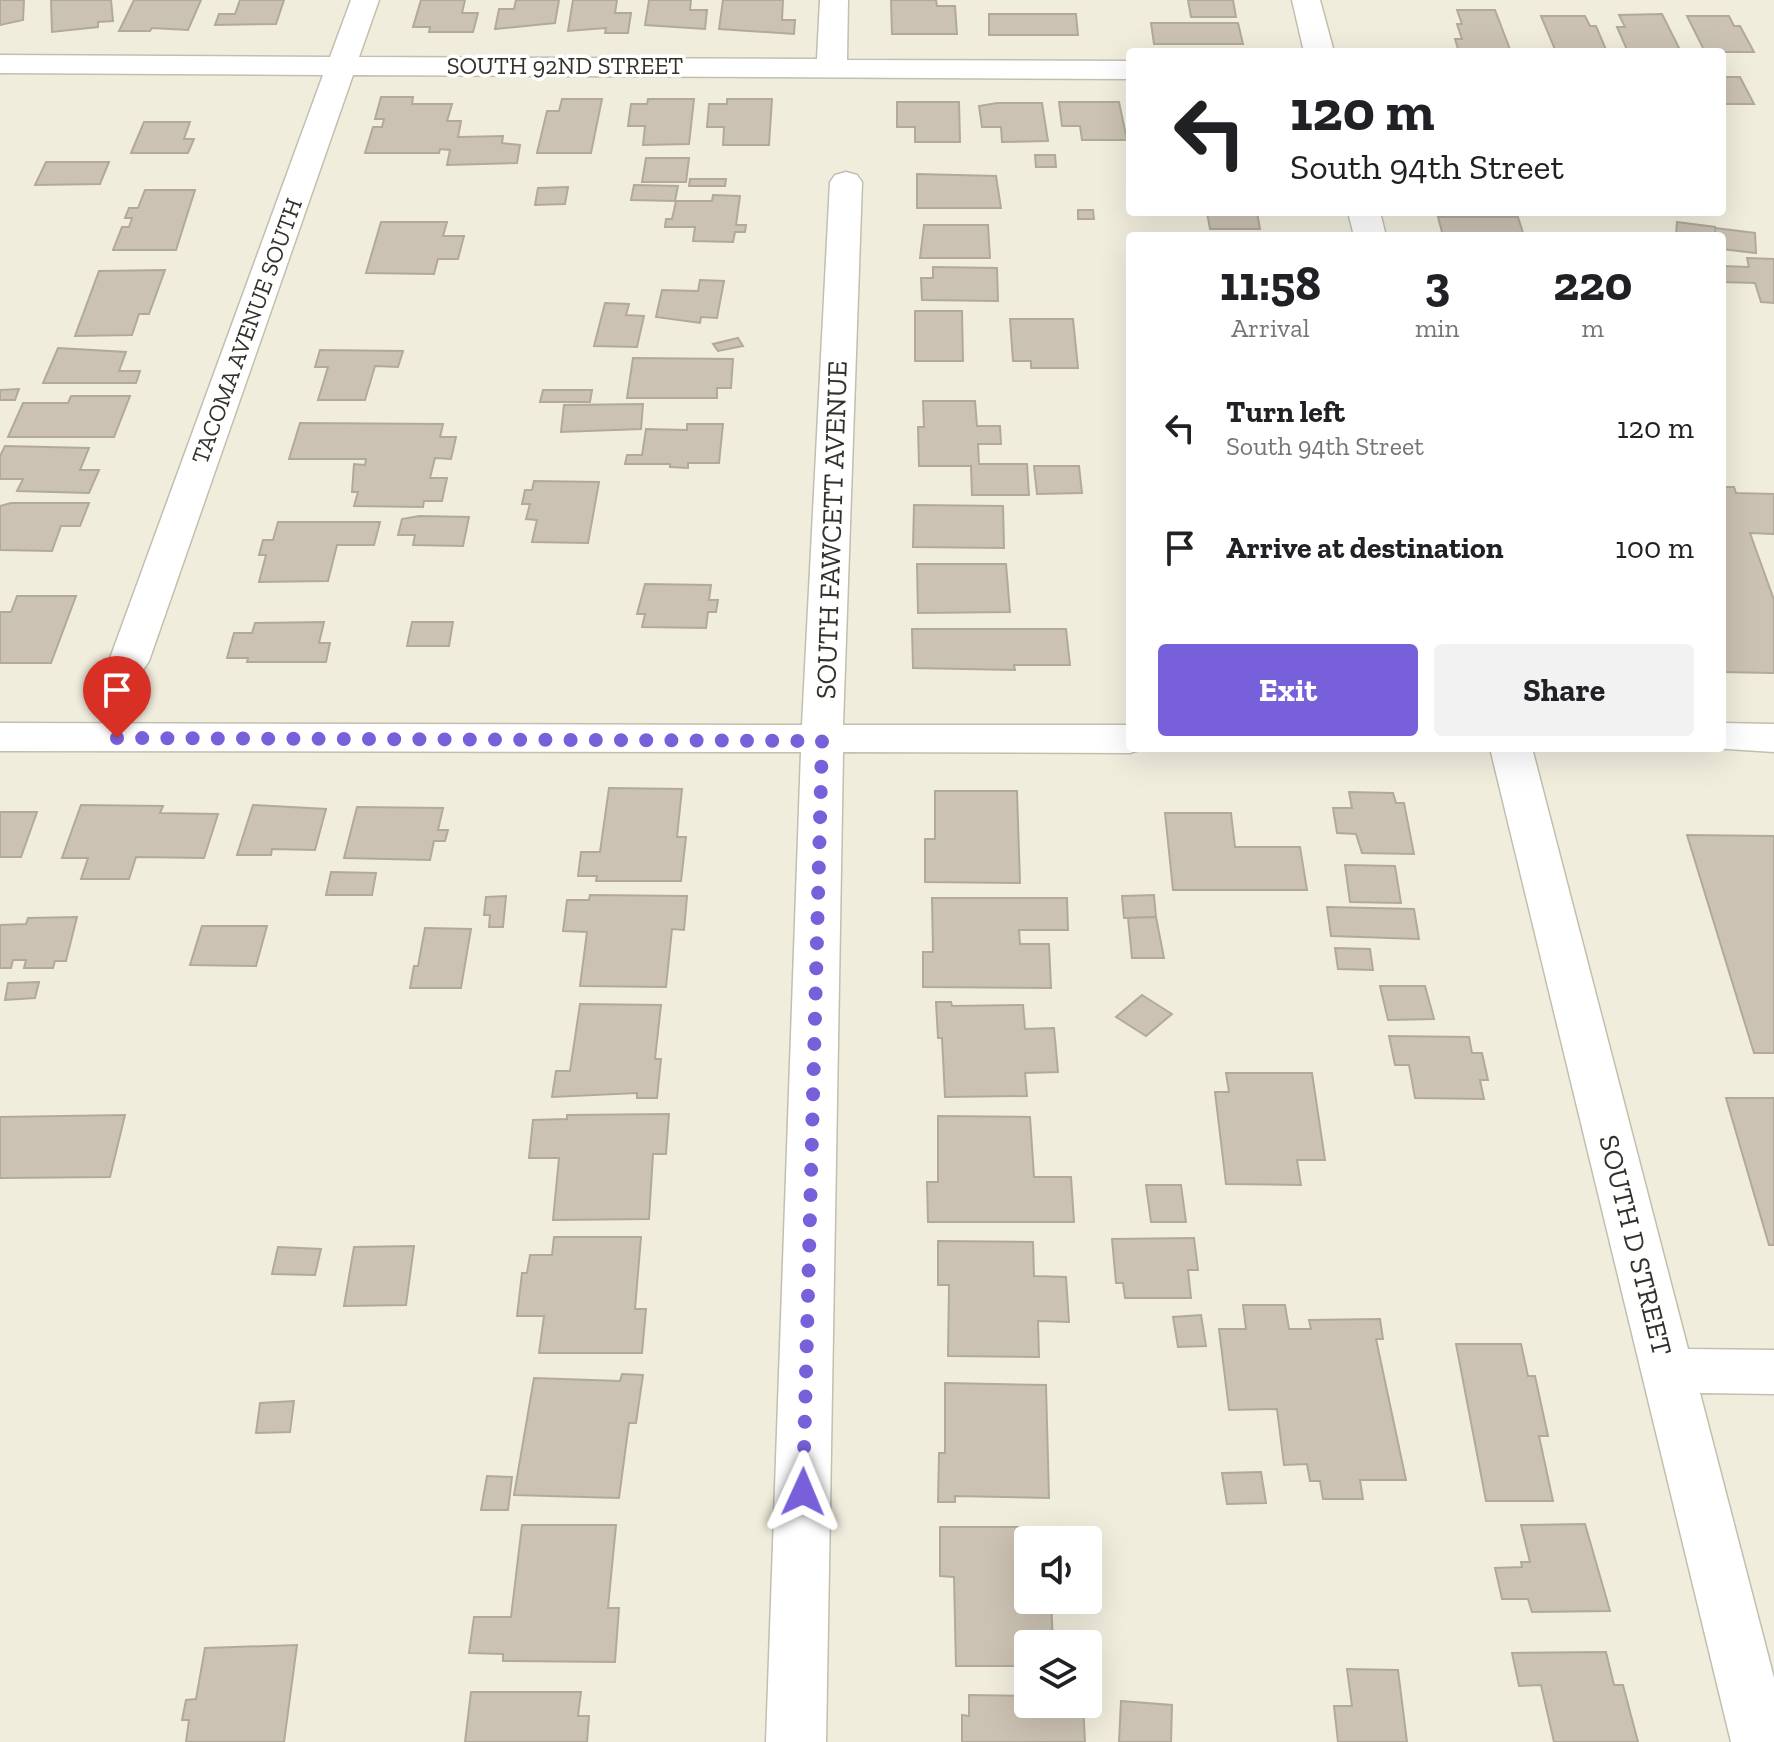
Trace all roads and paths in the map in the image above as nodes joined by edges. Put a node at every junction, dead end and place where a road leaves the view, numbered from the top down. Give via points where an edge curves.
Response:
1 (365, 0) edge
2 (834, 0) edge
3 (1306, 0) edge
4 (1318, 48) edge
5 (0, 64) edge
6 (342, 65) junction
7 (832, 67) junction
8 (1126, 70) edge
9 (846, 182) dead end
10 (129, 661) dead end
11 (0, 737) edge
12 (1726, 737) edge
13 (1774, 738) edge
14 (1126, 739) edge
15 (822, 741) junction
16 (1512, 752) edge
17 (1668, 1371) junction
18 (1774, 1372) edge
19 (796, 1742) edge
20 (1761, 1742) edge

1 - 6 street, TACOMA AVENUE SOUTH
2 - 7 street
3 - 4 street
5 - 6 street, SOUTH 92ND STREET
6 - 7 street, SOUTH 92ND STREET
6 - 10 street, TACOMA AVENUE SOUTH
7 - 8 street, SOUTH 92ND STREET
9 - 15 street, SOUTH FAWCETT AVENUE
11 - 15 street
12 - 13 street
14 - 15 street
15 - 19 street, SOUTH FAWCETT AVENUE
16 - 17 street, SOUTH D STREET
17 - 18 street
17 - 20 street, SOUTH D STREET

